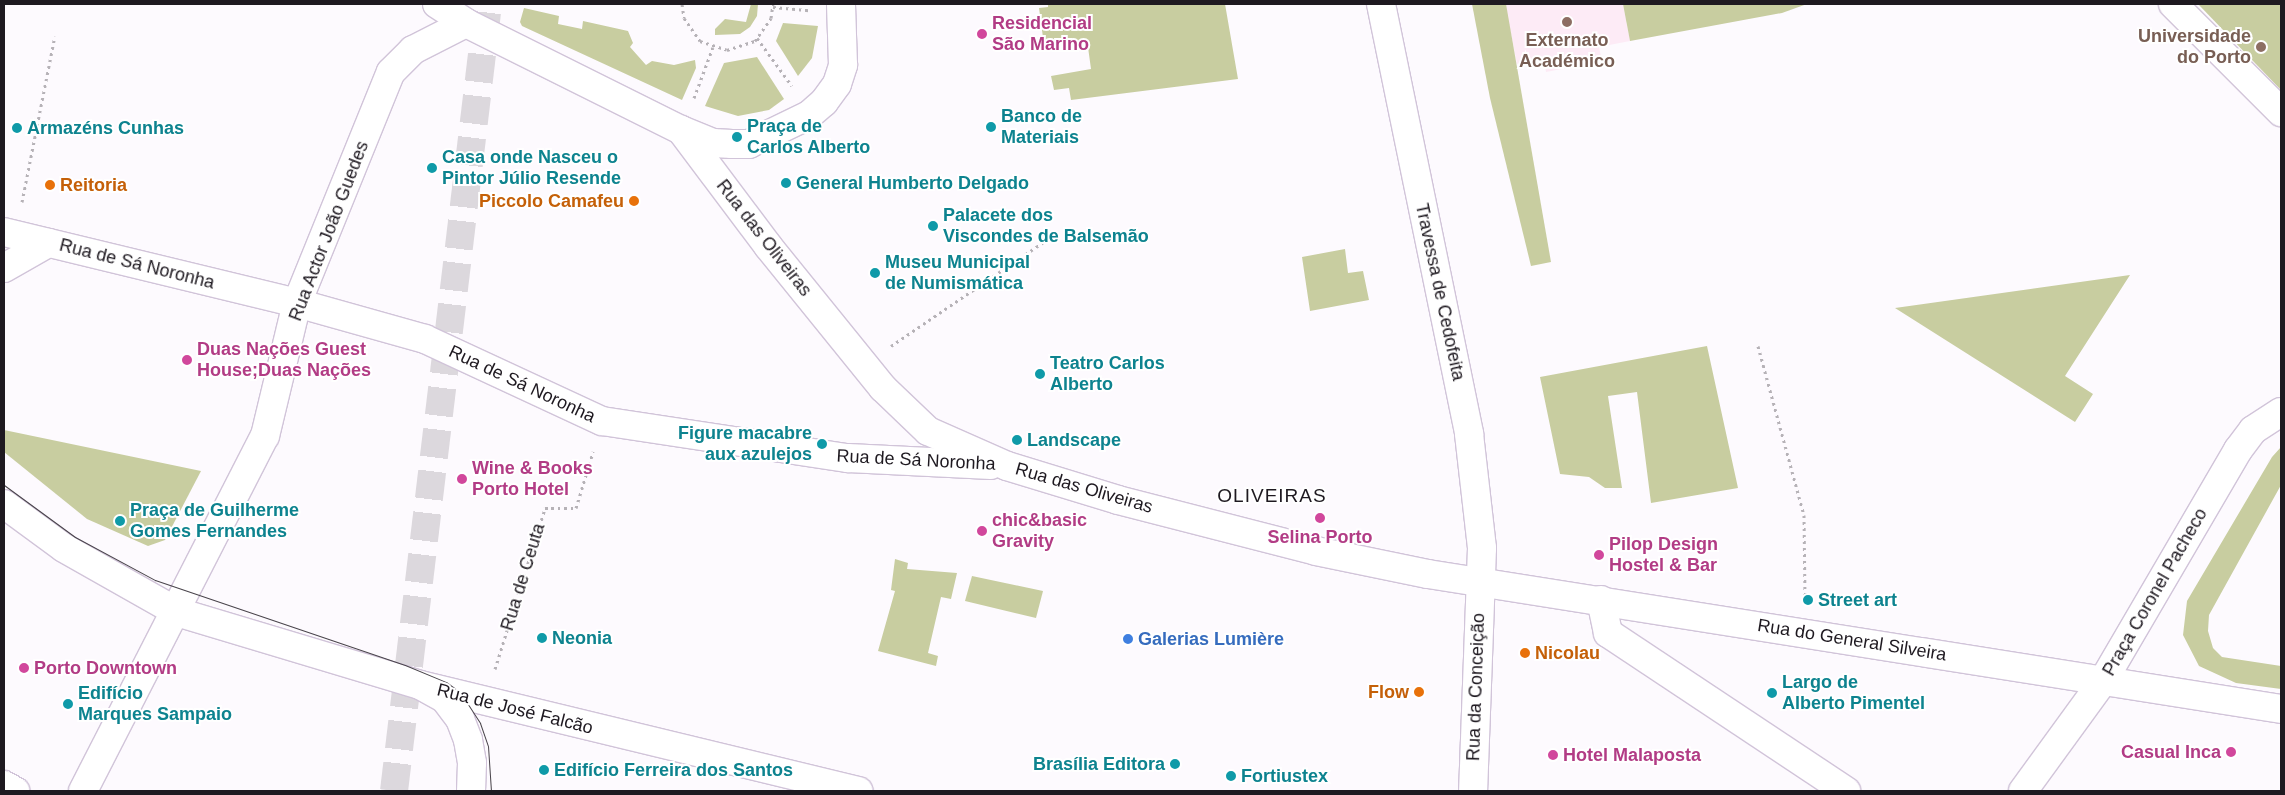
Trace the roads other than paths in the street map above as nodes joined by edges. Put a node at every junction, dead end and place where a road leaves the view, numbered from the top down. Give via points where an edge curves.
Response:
1 (437, 4) edge
2 (1381, 4) edge
3 (2174, 4) edge
4 (828, 7) edge
5 (462, 13) edge
6 (2281, 112) edge
7 (686, 118) junction
8 (9, 233) edge
9 (48, 242) junction
10 (4, 268) edge
11 (297, 303) junction
12 (2281, 412) edge
13 (1007, 466) junction
14 (4, 504) edge
15 (1479, 582) junction
16 (1601, 600) junction
17 (177, 612) junction
18 (2103, 681) junction
19 (420, 685) junction
20 (2281, 709) edge
21 (4, 785) edge
22 (15, 791) edge
23 (83, 791) edge
24 (471, 791) edge
25 (858, 791) edge
26 (1473, 791) edge
27 (1846, 791) edge
28 (2023, 791) edge

1 - 5 street
2 - 15 street, Travessa de Cedofeita via 1469,434 1482,548
3 - 6 street
4 - 7 street via 843,65 836,84 809,115 749,144 713,143
5 - 7 street
5 - 11 street, Rua Actor João Guedes via 413,50 391,72
7 - 13 street, Rua das Oliveiras via 768,246 882,388 928,431
8 - 9 street, Rua de Sá Noronha
9 - 10 street, Rua de Sá Noronha
9 - 11 street, Rua de Sá Noronha
11 - 13 street, Rua de Sá Noronha via 426,339 602,421 848,458
11 - 17 street, Rua Actor João Guedes via 265,436
12 - 18 street, Praça Coronel Pacheco via 2253,430 2238,450
13 - 15 street, Rua das Oliveiras via 1118,500 1316,551
14 - 17 street, Rua de José Falcão via 64,548
15 - 16 street
15 - 26 street, Rua da Conceição
16 - 18 street, Rua do General Silveira
16 - 27 street via 1608,633
17 - 19 street, Rua de José Falcão
17 - 23 street, Rua Actor João Guedes
18 - 20 street, Praça Coronel Pacheco
18 - 28 street
19 - 24 street via 444,699 460,719 472,763
19 - 25 street, Rua de José Falcão
21 - 22 street

